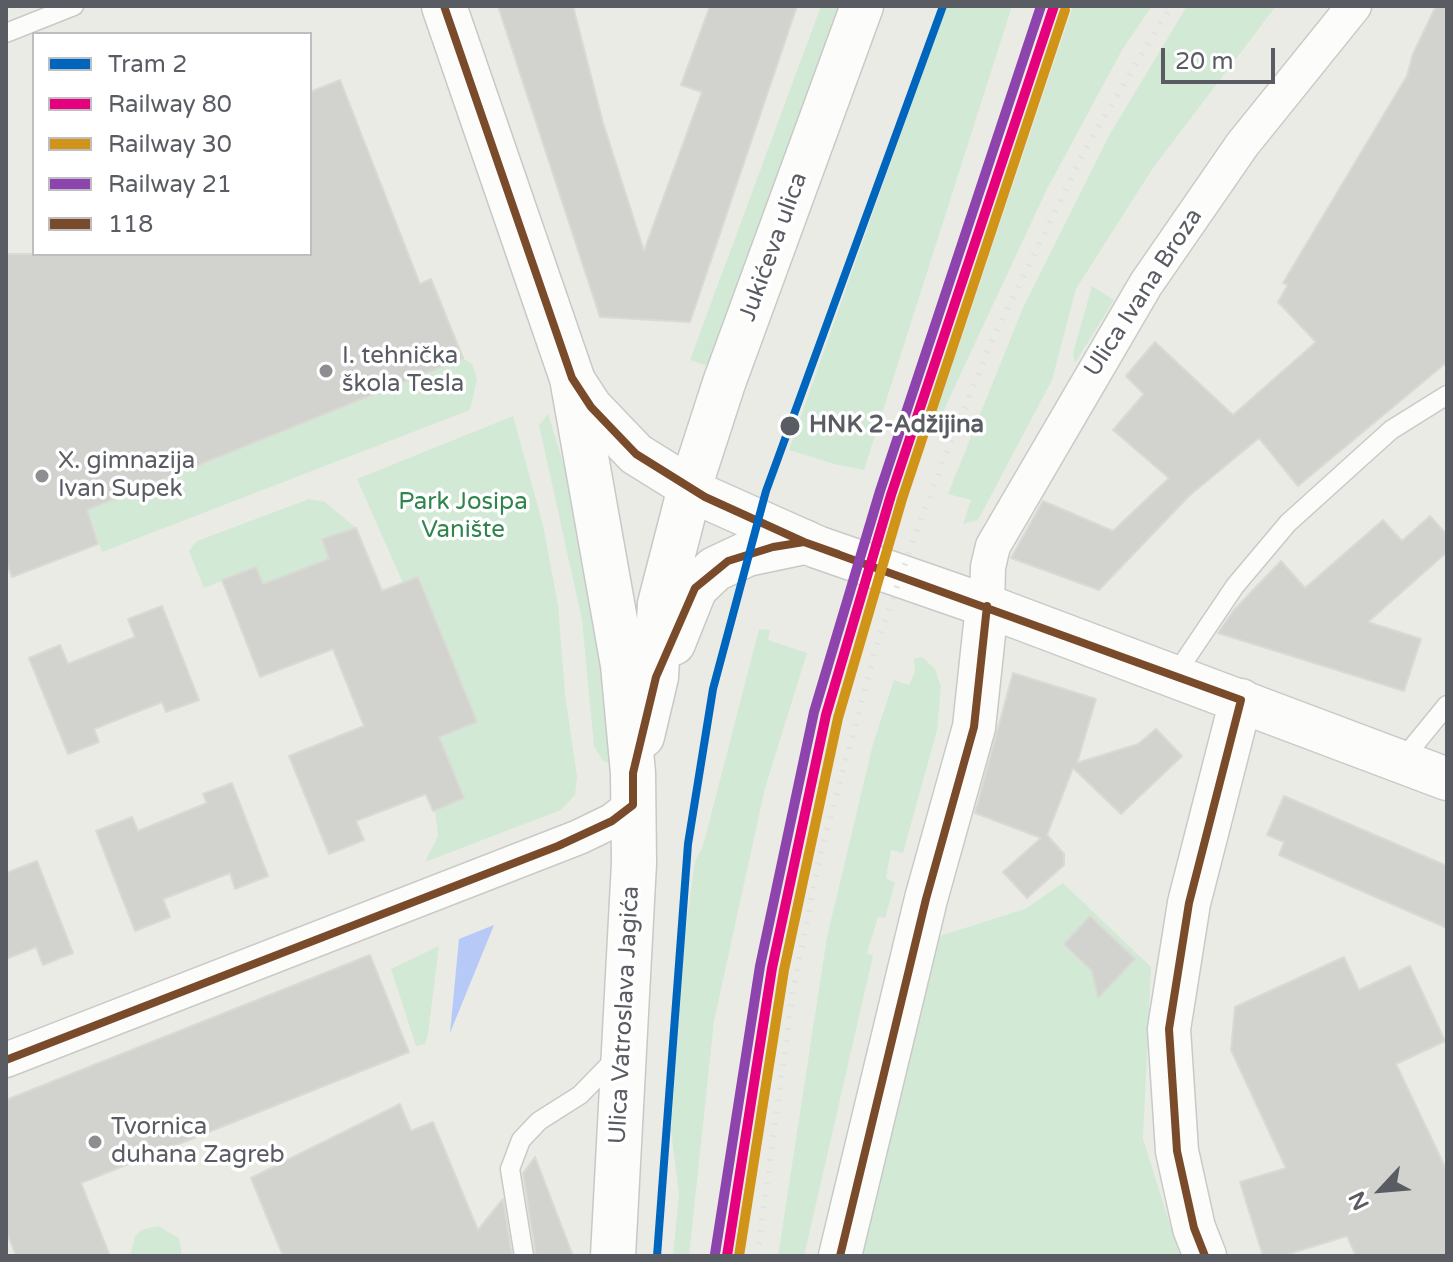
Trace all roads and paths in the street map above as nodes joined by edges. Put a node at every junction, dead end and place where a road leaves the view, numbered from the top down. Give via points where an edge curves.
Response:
1 (74, 6) edge
2 (444, 6) edge
3 (862, 6) edge
4 (1354, 6) edge
5 (6, 33) edge
6 (572, 378) junction
7 (1447, 395) edge
8 (690, 488) junction
9 (804, 542) junction
10 (987, 606) junction
11 (1175, 675) junction
12 (656, 677) junction
13 (1241, 700) junction
14 (1447, 705) edge
15 (1402, 760) junction
16 (1447, 779) edge
17 (633, 789) junction
18 (623, 1051) junction
19 (6, 1060) edge
20 (524, 1256) edge
21 (613, 1256) edge
22 (840, 1256) edge
23 (1205, 1256) edge

1 - 5 lane
2 - 6 main road
3 - 8 street, Jukićeva ulica
4 - 10 street, Ulica Ivana Broza via 1242,145 1146,284 993,546
6 - 8 street via 620,439 653,467
6 - 17 main road via 623,665
7 - 11 lane via 1391,430 1288,523 1235,586
8 - 9 street
8 - 12 main road via 660,604
9 - 10 street
9 - 12 main road via 747,554 704,578 689,599
10 - 11 street
10 - 22 street via 974,727 926,899
11 - 13 street
12 - 17 main road
13 - 15 street
13 - 23 street via 1189,903 1169,1029 1177,1151
14 - 15 lane
15 - 16 street
17 - 18 main road, Ulica Vatroslava Jagića
17 - 19 street via 612,821 579,837
18 - 20 lane via 580,1095 539,1121 521,1140 510,1169
18 - 21 main road, Ulica Vatroslava Jagića

